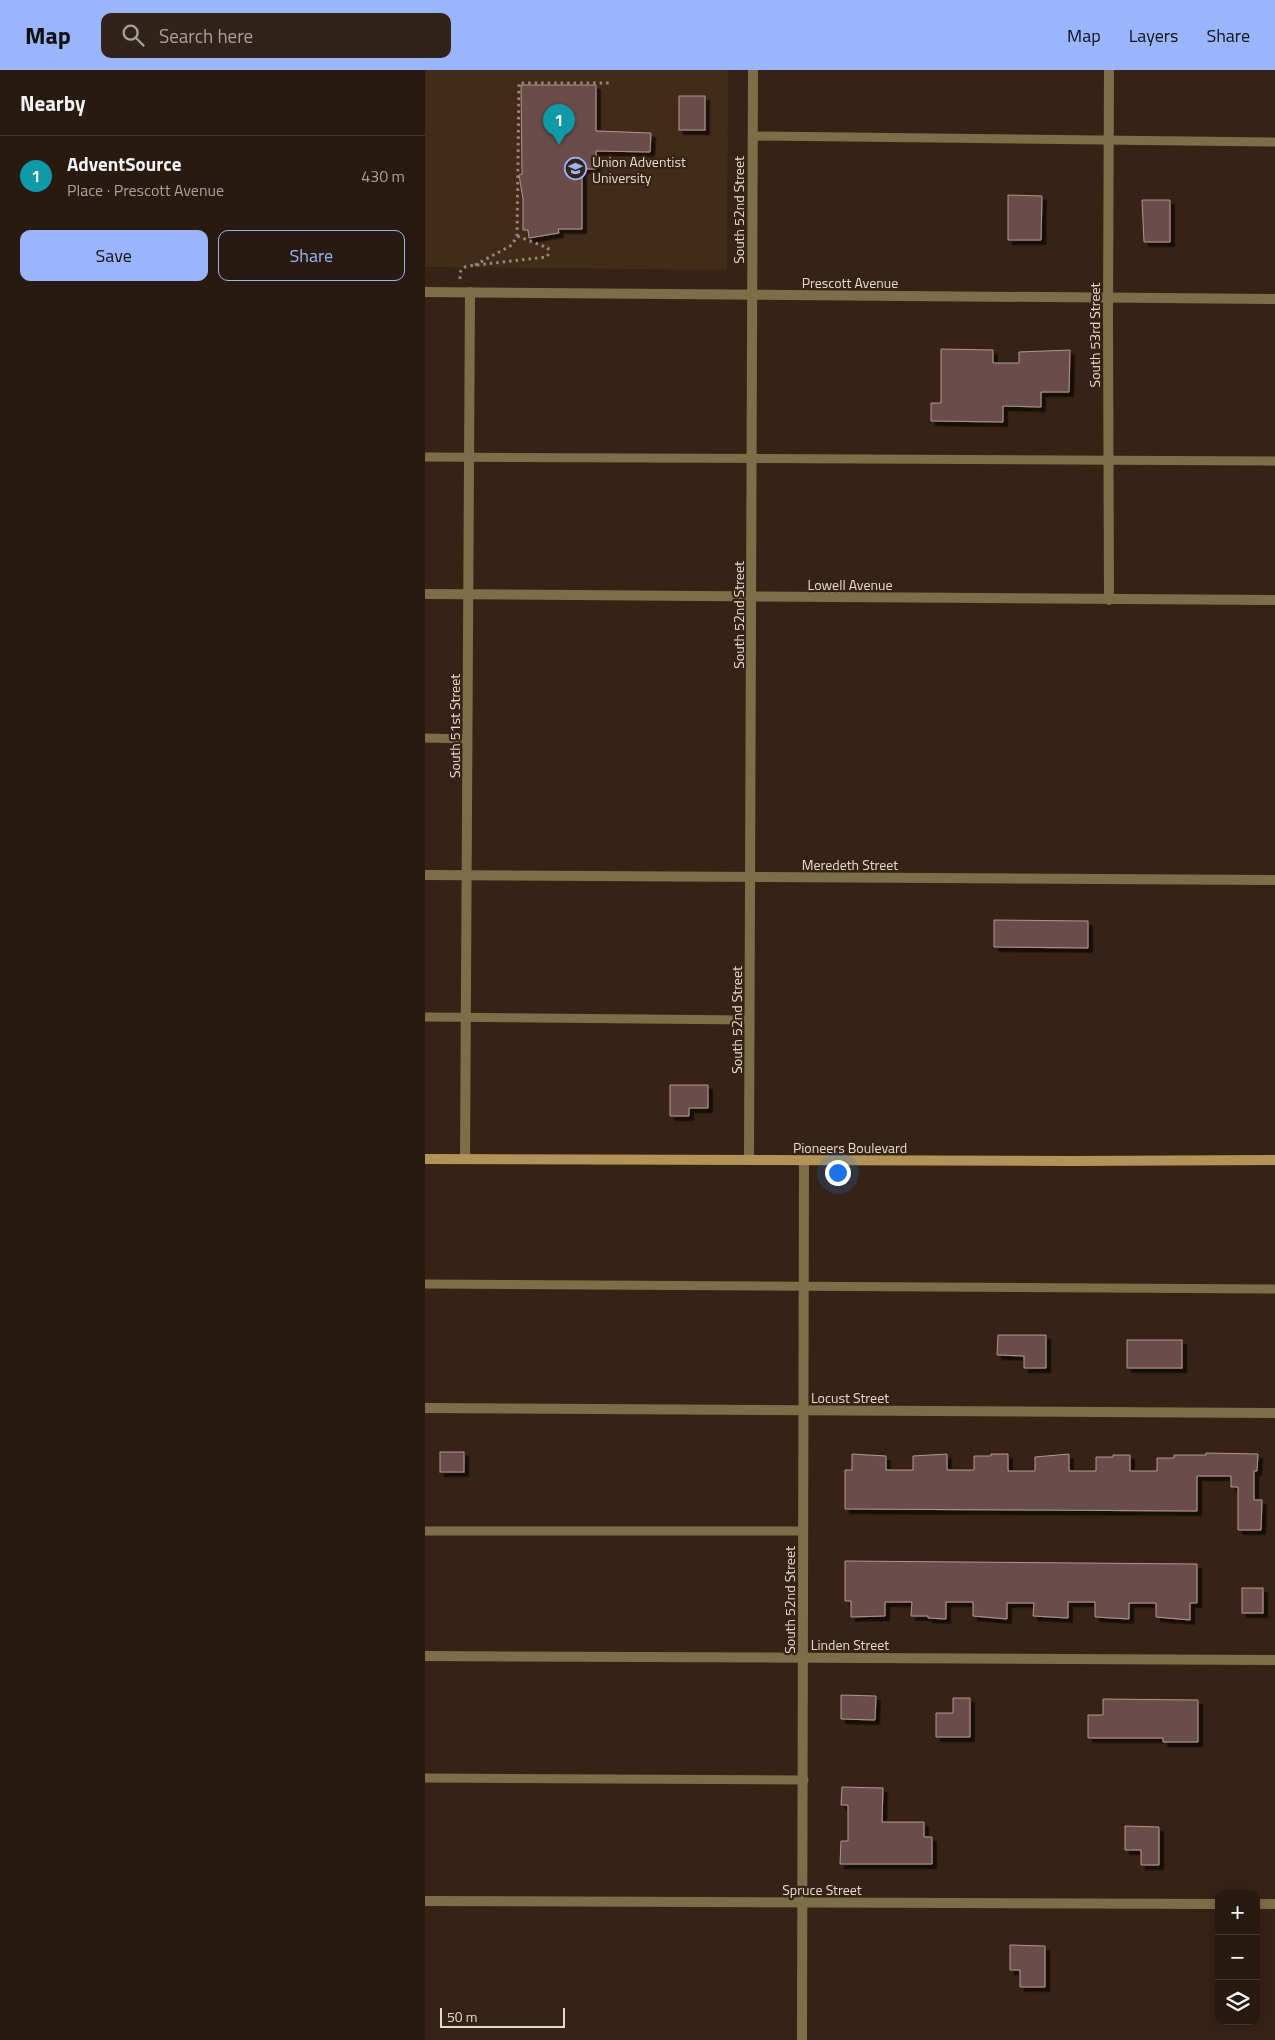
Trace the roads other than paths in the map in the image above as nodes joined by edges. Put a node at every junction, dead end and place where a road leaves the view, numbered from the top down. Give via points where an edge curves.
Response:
1 (753, 70) edge
2 (1109, 70) edge
3 (753, 136) junction
4 (1109, 140) junction
5 (1275, 142) edge
6 (425, 292) edge
7 (465, 292) junction
8 (752, 295) junction
9 (1108, 297) junction
10 (1275, 299) edge
11 (425, 457) edge
12 (469, 458) junction
13 (752, 458) junction
14 (1109, 461) junction
15 (1275, 461) edge
16 (425, 594) edge
17 (469, 595) junction
18 (753, 597) junction
19 (1109, 600) junction
20 (1275, 600) edge
21 (425, 738) edge
22 (467, 739) junction
23 (425, 875) edge
24 (467, 876) junction
25 (751, 877) junction
26 (1275, 880) edge
27 (425, 1017) edge
28 (466, 1017) junction
29 (750, 1020) junction
30 (425, 1159) edge
31 (465, 1159) junction
32 (749, 1160) junction
33 (803, 1160) junction
34 (1275, 1160) edge
35 (425, 1284) edge
36 (803, 1287) junction
37 (1275, 1289) edge
38 (425, 1408) edge
39 (803, 1410) junction
40 (1275, 1413) edge
41 (425, 1531) edge
42 (803, 1532) junction
43 (425, 1656) edge
44 (803, 1658) junction
45 (1275, 1660) edge
46 (425, 1778) edge
47 (804, 1780) junction
48 (425, 1901) edge
49 (804, 1902) junction
50 (1215, 1904) edge
51 (1260, 1904) edge
52 (1275, 1904) edge
53 (803, 2040) edge

1 - 3 street, South 52nd Street
2 - 4 street, South 53rd Street
3 - 4 lane
3 - 8 street, South 52nd Street
4 - 5 lane
4 - 9 street, South 53rd Street
6 - 7 street, Prescott Avenue
7 - 8 street, Prescott Avenue
7 - 12 street, South 51st Street
8 - 9 street, Prescott Avenue
8 - 13 street, South 52nd Street
9 - 10 street, Prescott Avenue
9 - 14 street, South 53rd Street
11 - 12 lane
12 - 13 lane
12 - 17 street, South 51st Street
13 - 14 lane
13 - 18 street, South 52nd Street
14 - 15 lane
14 - 19 street, South 53rd Street
16 - 17 street, Lowell Avenue
17 - 18 street, Lowell Avenue
17 - 22 street, South 51st Street
18 - 19 street, Lowell Avenue
18 - 25 street, South 52nd Street
19 - 20 street, Lowell Avenue
21 - 22 lane
22 - 24 street, South 51st Street
23 - 24 street, Meredeth Street
24 - 25 street, Meredeth Street
24 - 28 street, South 51st Street
25 - 26 street, Meredeth Street
25 - 29 street, South 52nd Street
27 - 28 lane
28 - 29 lane
28 - 31 street, South 51st Street
29 - 32 street, South 52nd Street
30 - 31 main road, Pioneers Boulevard
31 - 32 main road, Pioneers Boulevard
32 - 33 main road, Pioneers Boulevard
33 - 34 main road, Pioneers Boulevard
33 - 36 street, South 52nd Street
35 - 36 lane
36 - 37 lane
36 - 39 street, South 52nd Street
38 - 39 street, Locust Street
39 - 40 street, Locust Street
39 - 42 street, South 52nd Street
41 - 42 lane
42 - 44 street, South 52nd Street
43 - 44 street, Linden Street
44 - 45 street, Linden Street
44 - 47 street, South 52nd Street
46 - 47 lane
47 - 49 street, South 52nd Street
48 - 49 street, Spruce Street
49 - 50 street, Spruce Street
49 - 53 street, South 52nd Street
51 - 52 street

